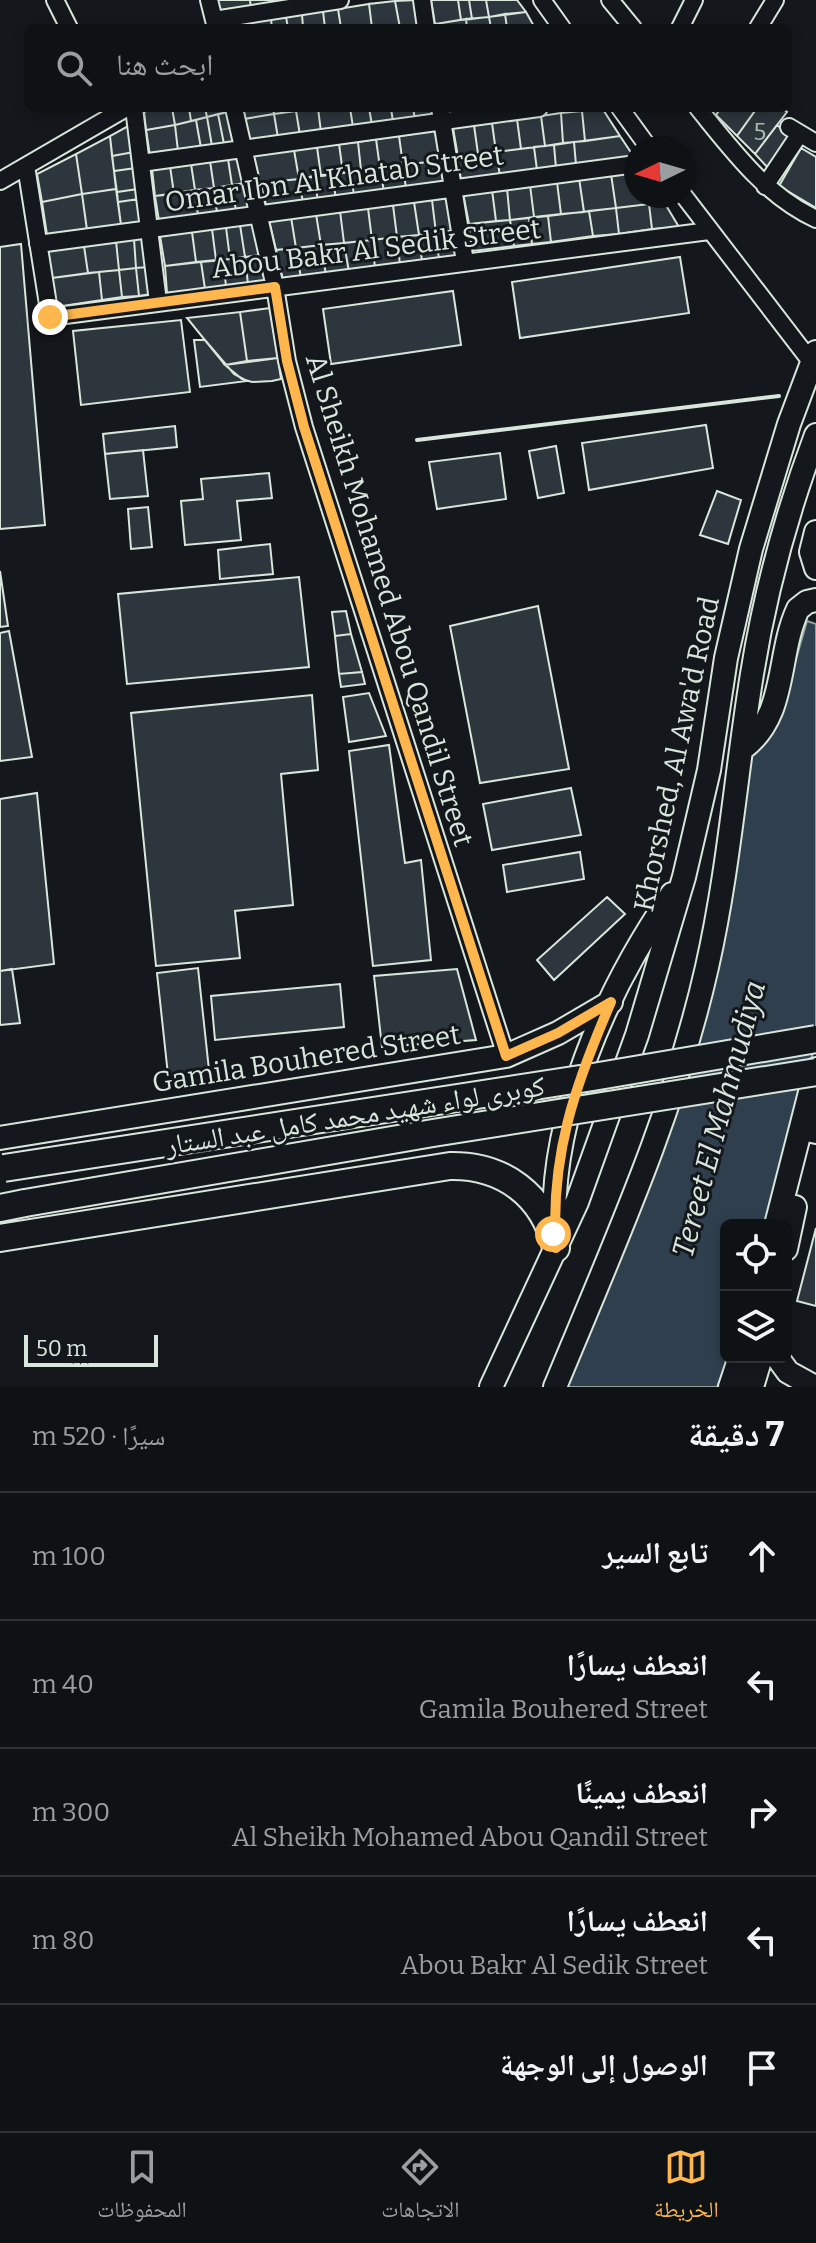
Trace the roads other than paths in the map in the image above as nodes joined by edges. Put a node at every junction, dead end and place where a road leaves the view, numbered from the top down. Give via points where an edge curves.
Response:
1 (55, 0) edge
2 (209, 0) edge
3 (340, 0) edge
4 (422, 0) edge
5 (542, 0) edge
6 (694, 0) edge
7 (775, 0) edge
8 (320, 2) edge
9 (616, 3) edge
10 (67, 24) edge
11 (215, 24) edge
12 (425, 24) edge
13 (559, 24) edge
14 (630, 24) edge
15 (682, 24) edge
16 (760, 24) edge
17 (114, 112) edge
18 (135, 112) edge
19 (235, 112) edge
20 (483, 112) edge
21 (623, 112) edge
22 (705, 112) edge
23 (441, 115) edge
24 (640, 136) edge
25 (816, 143) edge
26 (243, 149) junction
27 (141, 163) junction
28 (26, 166) junction
29 (624, 166) edge
30 (0, 181) edge
31 (765, 186) junction
32 (453, 188) junction
33 (693, 208) edge
34 (258, 214) junction
35 (816, 219) edge
36 (149, 229) junction
37 (709, 231) junction
38 (38, 244) junction
39 (465, 262) junction
40 (275, 287) junction
41 (158, 302) junction
42 (814, 358) edge
43 (816, 435) edge
44 (816, 532) edge
45 (816, 568) edge
46 (816, 600) edge
47 (742, 749) junction
48 (684, 877) junction
49 (611, 1002) junction
50 (816, 1039) edge
51 (506, 1056) junction
52 (816, 1070) edge
53 (815, 1125) edge
54 (0, 1138) edge
55 (2, 1168) edge
56 (12, 1206) edge
57 (778, 1219) edge
58 (792, 1223) edge
59 (0, 1238) edge
60 (556, 1248) junction
61 (738, 1363) edge
62 (759, 1363) edge
63 (781, 1363) edge
64 (491, 1387) edge
65 (555, 1387) edge
66 (730, 1387) edge
67 (752, 1387) edge
68 (815, 1387) edge

1 - 10 street
2 - 11 street
3 - 8 street
4 - 12 street
5 - 13 street
6 - 15 street
7 - 16 street
8 - 11 street
9 - 14 street
17 - 28 street
18 - 27 street
19 - 26 street, Al Sheikh Mohamed Abou Qandil Street
20 - 23 street
21 - 24 street
22 - 31 street
23 - 26 street
23 - 32 street
25 - 31 street via 794,131
26 - 27 street
26 - 34 street, Al Sheikh Mohamed Abou Qandil Street
27 - 36 street
28 - 30 street
28 - 38 street
29 - 32 street, Omar Ibn Al Khatab Street
31 - 35 street
32 - 34 street, Omar Ibn Al Khatab Street
32 - 39 street
33 - 37 street
34 - 36 street, Omar Ibn Al Khatab Street
34 - 40 street, Al Sheikh Mohamed Abou Qandil Street
36 - 38 street, Omar Ibn Al Khatab Street
36 - 41 street
37 - 39 street, Abou Bakr Al Sedik Street
37 - 42 street
38 - 41 street, Abou Bakr Al Sedik Street via 50,317
39 - 40 street, Abou Bakr Al Sedik Street
40 - 41 street, Abou Bakr Al Sedik Street
40 - 51 street, Al Sheikh Mohamed Abou Qandil Street via 304,427
42 - 48 main road, Khorshed, Al Awa'd Road via 751,549
43 - 47 main road, Khorshed, Al Awa'd Road via 772,578
44 - 45 main road via 811,552
46 - 47 main road via 795,614 770,716
47 - 65 main road, Khorshed, Al Awa'd Road via 718,914 678,1074 642,1177
48 - 49 main road
48 - 60 main road, Khorshed, Al Awa'd Road via 637,1035
49 - 51 main road, Gamila Bouhered Street
49 - 60 main road via 561,1139 554,1193
50 - 55 main road, كوبرى لواء شهيد محمد كامل عبد الستار, bridge
51 - 54 main road, Gamila Bouhered Street
52 - 56 main road, كوبرى لواء شهيد محمد كامل عبد الستار, bridge
52 - 57 main road
53 - 58 main road
59 - 60 main road via 466,1166 496,1173 531,1197
60 - 64 main road, Khorshed, Al Awa'd Road
61 - 66 main road
62 - 67 main road
63 - 68 main road

